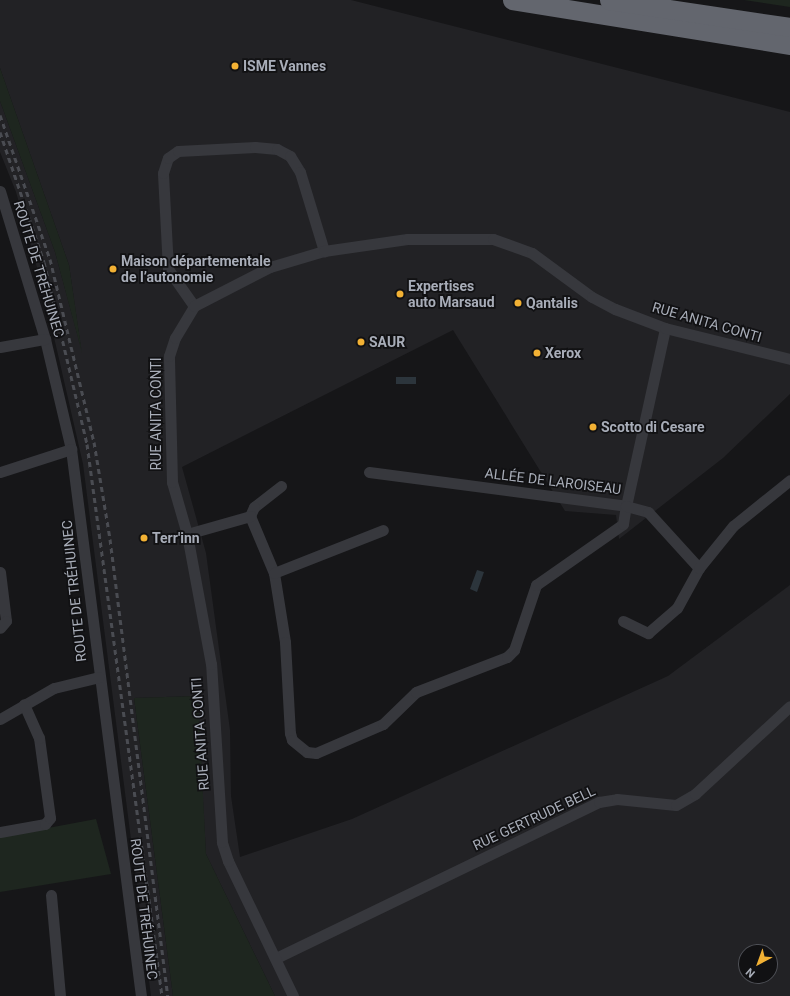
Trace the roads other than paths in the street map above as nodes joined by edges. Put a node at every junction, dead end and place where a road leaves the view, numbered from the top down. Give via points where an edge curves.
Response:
1 (512, 0) edge
2 (609, 0) edge
3 (790, 27) edge
4 (790, 46) edge
5 (0, 191) edge
6 (324, 251) junction
7 (194, 306) junction
8 (665, 328) junction
9 (45, 339) junction
10 (0, 347) edge
11 (789, 358) edge
12 (71, 449) junction
13 (0, 472) edge
14 (369, 472) dead end
15 (790, 480) edge
16 (281, 486) dead end
17 (626, 506) junction
18 (250, 516) junction
19 (383, 530) dead end
20 (187, 534) junction
21 (699, 568) junction
22 (0, 572) edge
23 (274, 573) junction
24 (623, 622) dead end
25 (0, 628) edge
26 (99, 677) junction
27 (24, 704) junction
28 (790, 706) edge
29 (0, 719) edge
30 (0, 832) edge
31 (51, 895) dead end
32 (276, 958) junction
33 (60, 996) edge
34 (141, 996) edge
35 (293, 996) edge

1 - 4 highway
2 - 3 highway
5 - 9 street, ROUTE DE TRÉHUINEC
6 - 7 street, RUE ANITA CONTI via 270,267
6 - 7 street via 300,172 290,156 277,149 255,147 178,151 168,158 163,174 168,269
6 - 8 street, RUE ANITA CONTI via 407,239 493,239 532,253 592,297
7 - 20 street, RUE ANITA CONTI via 175,338 168,368 172,482
8 - 11 street, RUE ANITA CONTI
8 - 17 street, ALLÉE DE LAROISEAU
9 - 10 street
9 - 12 street, ROUTE DE TRÉHUINEC
12 - 13 street
12 - 26 street, ROUTE DE TRÉHUINEC
14 - 17 street, ALLÉE DE LAROISEAU
15 - 21 street via 733,526
16 - 18 street via 254,507
17 - 21 street via 648,512
17 - 23 street via 623,524 536,585 514,650 507,657 416,692 383,724 316,753 299,747 290,733 285,642
18 - 20 street
18 - 23 street
19 - 23 street
20 - 32 street, RUE ANITA CONTI via 211,664 222,842 228,861
21 - 24 street via 677,608 648,633
22 - 25 street via 6,621
26 - 27 street via 54,688
26 - 34 street, ROUTE DE TRÉHUINEC
27 - 29 street
27 - 30 street via 39,738 50,818 45,824
28 - 32 street, RUE GERTRUDE BELL via 695,794 676,805 617,799 599,802
31 - 33 street
32 - 35 street, RUE ANITA CONTI

